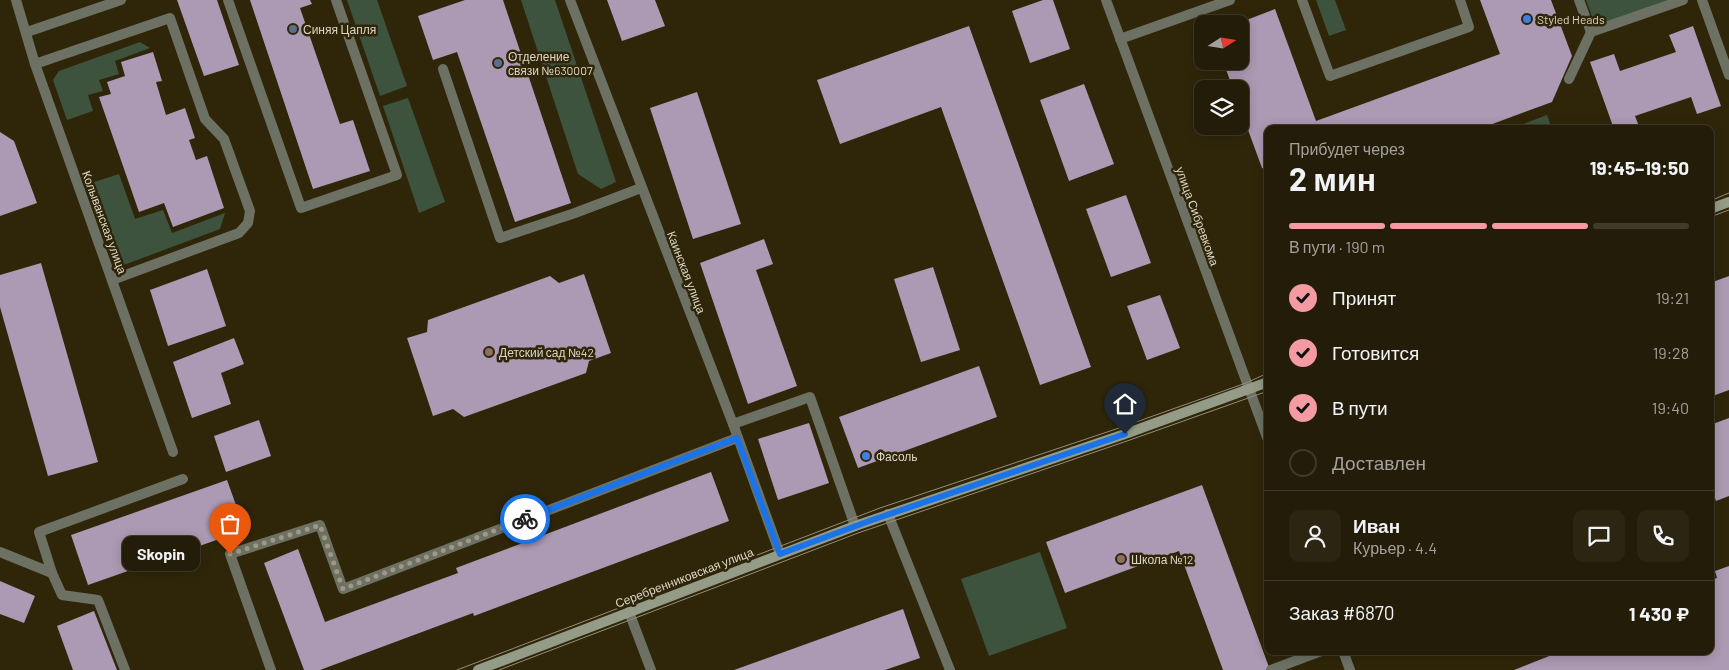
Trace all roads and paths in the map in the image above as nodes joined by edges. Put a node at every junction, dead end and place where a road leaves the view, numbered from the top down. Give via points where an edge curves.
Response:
1 (16, 0) edge
2 (121, 0) edge
3 (228, 0) edge
4 (336, 0) edge
5 (570, 0) edge
6 (1106, 0) edge
7 (1230, 0) edge
8 (1302, 0) edge
9 (1460, 0) edge
10 (1579, 0) edge
11 (1683, 0) edge
12 (1702, 0) edge
13 (27, 32) junction
14 (1591, 32) junction
15 (1120, 39) junction
16 (1727, 62) edge
17 (35, 64) junction
18 (444, 70) dead end
19 (1729, 75) edge
20 (1569, 79) dead end
21 (641, 188) junction
22 (1729, 202) edge
23 (1714, 208) edge
24 (112, 280) junction
25 (1264, 384) edge
26 (1248, 390) junction
27 (733, 424) junction
28 (1264, 430) edge
29 (737, 438) junction
30 (173, 452) dead end
31 (183, 479) dead end
32 (888, 514) junction
33 (855, 526) junction
34 (0, 552) edge
35 (780, 554) junction
36 (52, 573) junction
37 (629, 612) junction
38 (1310, 655) edge
39 (1344, 655) edge
40 (125, 670) edge
41 (271, 670) edge
42 (478, 670) edge
43 (651, 670) edge
44 (950, 670) edge
45 (1271, 670) edge
46 (1350, 670) edge

1 - 13 street, Колыванская улица
2 - 13 street
3 - 4 street via 301,208 397,175
5 - 21 street, Каинская улица
6 - 15 street, улица Сибревкома
7 - 15 street
8 - 9 street via 1330,76 1470,27
10 - 14 street
11 - 14 street
12 - 16 street
13 - 17 street, Колыванская улица
14 - 20 street
15 - 26 street, улица Сибревкома
16 - 19 street
17 - 24 street, Колыванская улица
17 - 24 street via 170,18 205,119 224,139 250,211 248,222 239,233
18 - 21 street via 500,238
21 - 27 street, Каинская улица
22 - 23 street
24 - 30 street, Колыванская улица
25 - 26 street, Серебренниковская улица
26 - 28 street, улица Сибревкома
26 - 32 street, Серебренниковская улица
27 - 29 street, Каинская улица
27 - 33 street via 810,397
29 - 35 street, Каинская улица
29 - 41 street via 343,589 320,525 230,554
31 - 36 street via 39,532
32 - 33 street, Серебренниковская улица
32 - 44 street
33 - 35 street, Серебренниковская улица
34 - 36 street
35 - 37 street, Серебренниковская улица
36 - 40 street via 62,594 98,600
37 - 42 street, Серебренниковская улица
37 - 43 street
38 - 45 street
39 - 46 street

